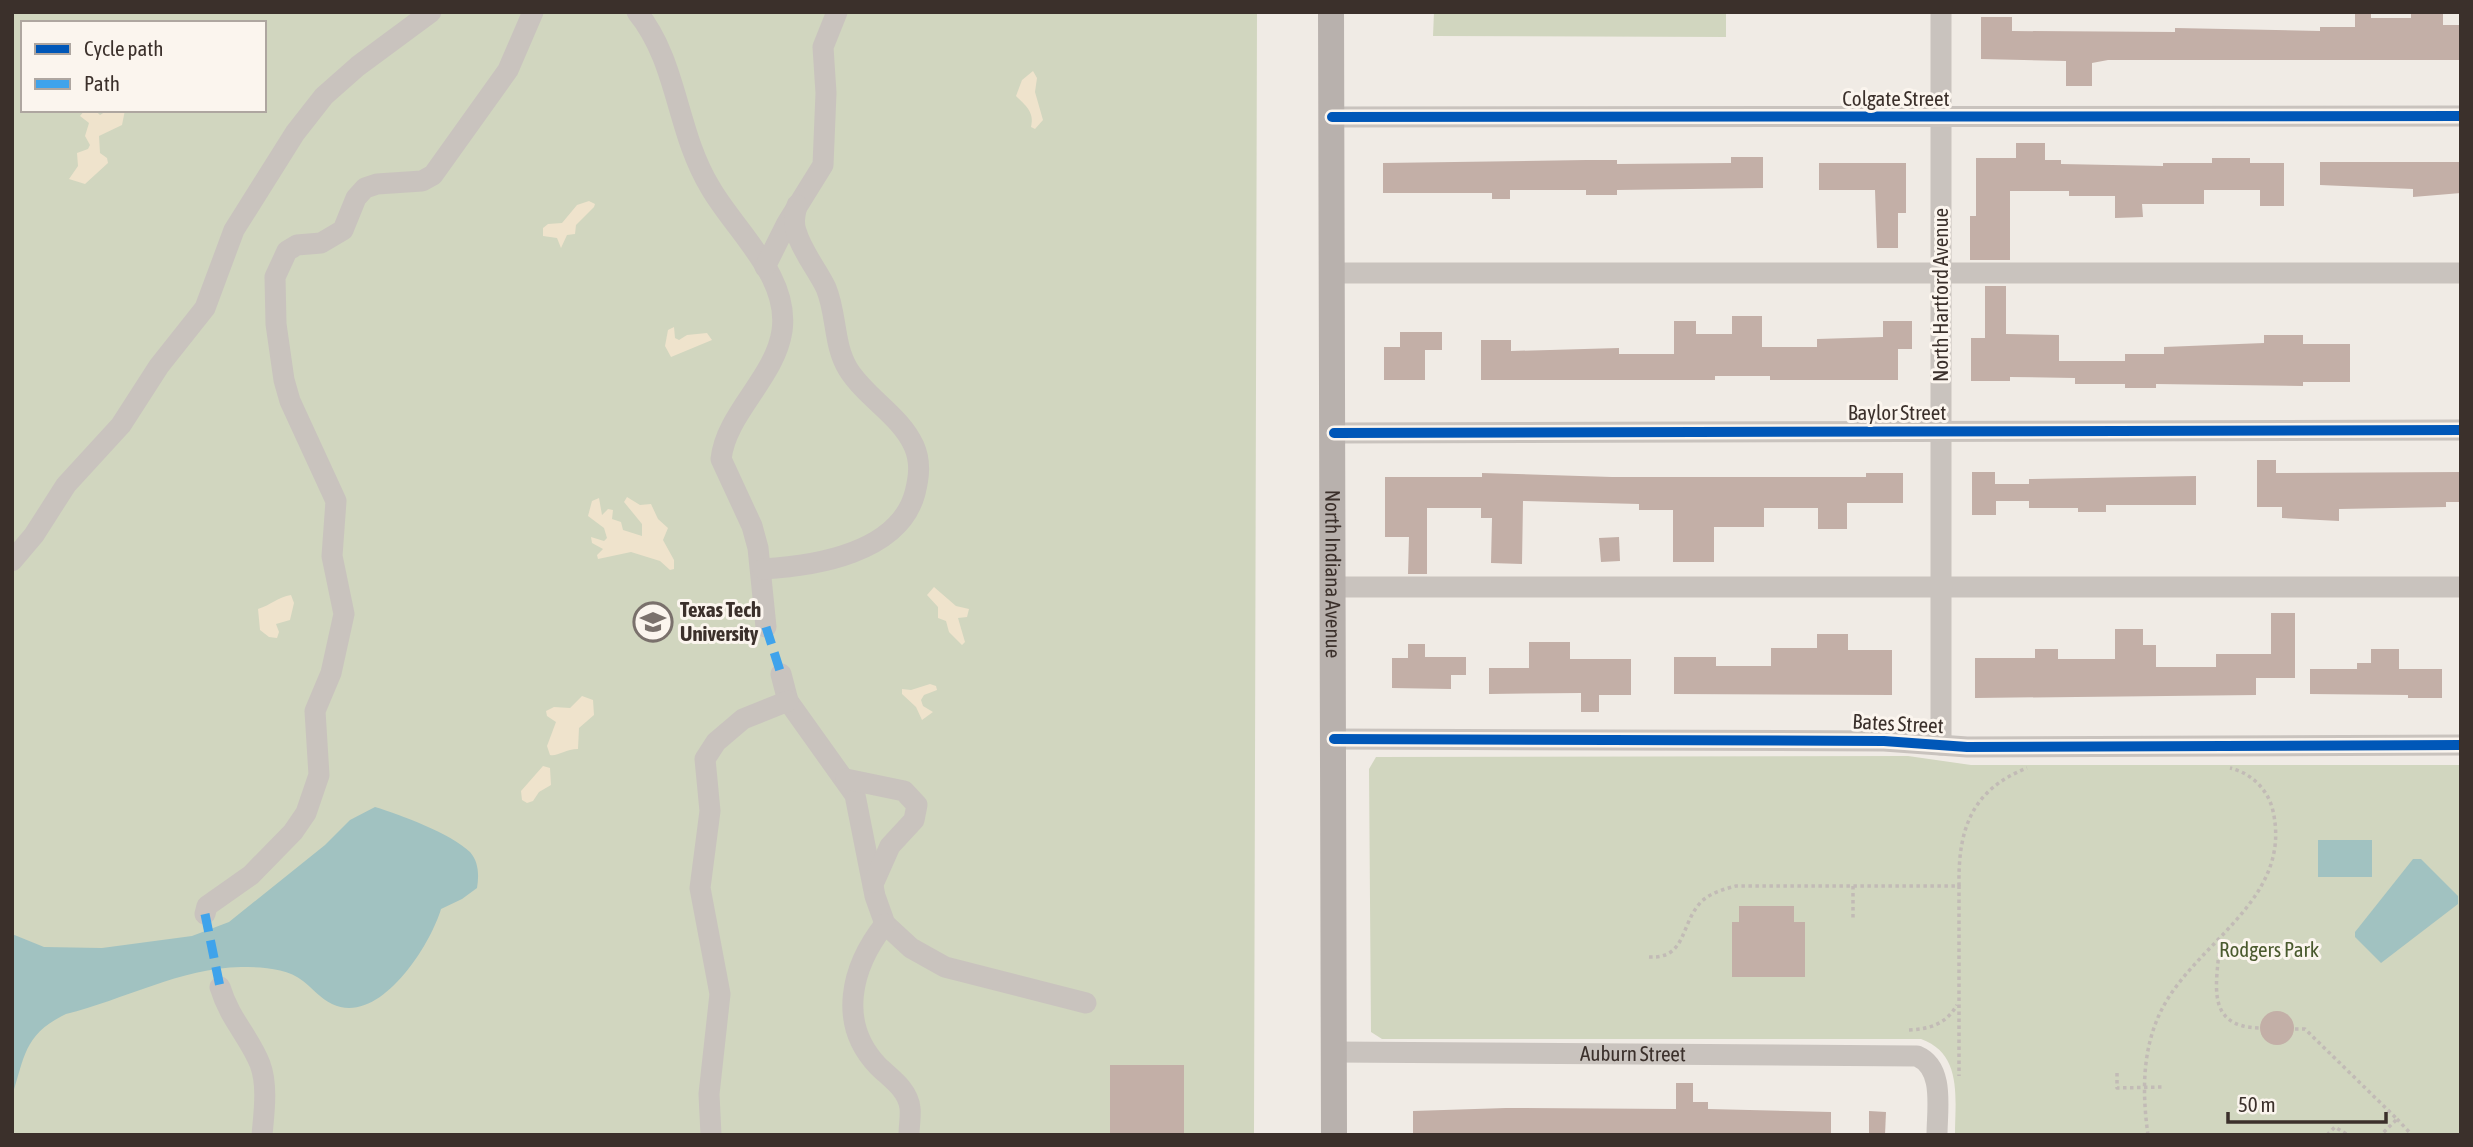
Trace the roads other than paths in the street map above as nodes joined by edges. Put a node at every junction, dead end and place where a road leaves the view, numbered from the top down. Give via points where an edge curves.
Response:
1 (431, 12) edge
2 (533, 12) edge
3 (638, 12) edge
4 (837, 12) edge
5 (1331, 12) edge
6 (1941, 12) edge
7 (2461, 116) edge
8 (1332, 117) junction
9 (1941, 118) junction
10 (797, 205) junction
11 (765, 267) junction
12 (1333, 273) junction
13 (2461, 273) edge
14 (1941, 274) junction
15 (2461, 430) edge
16 (1941, 432) junction
17 (1334, 433) junction
18 (12, 561) edge
19 (763, 569) junction
20 (1334, 587) junction
21 (1941, 587) junction
22 (2461, 587) edge
23 (766, 627) dead end
24 (780, 674) dead end
25 (788, 701) junction
26 (1334, 739) junction
27 (1941, 745) junction
28 (2461, 745) edge
29 (846, 779) junction
30 (873, 884) junction
31 (205, 915) dead end
32 (885, 924) junction
33 (220, 987) dead end
34 (1086, 1003) dead end
35 (1335, 1052) junction
36 (262, 1135) edge
37 (711, 1135) edge
38 (909, 1135) edge
39 (1335, 1135) edge
40 (1937, 1135) edge

1 - 18 street via 324,96 295,133 234,230 205,308 159,366 121,425 65,485
2 - 31 street via 508,70 433,175 422,181 365,188 335,238 297,245 280,261 275,277 282,369 290,401 333,491 337,516 331,556 344,614 331,673 315,711 319,775 306,813 271,856 207,906
3 - 11 street via 661,48 698,165
4 - 10 street via 823,47 823,165
5 - 8 main road, North Indiana Avenue
6 - 9 street, North Hartford Avenue
7 - 9 street, Colgate Street
8 - 9 street, Colgate Street
8 - 12 main road, North Indiana Avenue
9 - 14 street, North Hartford Avenue
10 - 11 street
10 - 19 street via 797,235 827,289 841,357 867,393 905,431 918,460 919,478 904,515 876,540 825,561
11 - 19 street via 780,296 780,338 720,459 752,526
12 - 14 street
12 - 17 main road, North Indiana Avenue
13 - 14 street
14 - 16 street, North Hartford Avenue
15 - 16 street, Baylor Street
16 - 17 street, Baylor Street
16 - 21 street, North Hartford Avenue
17 - 20 main road, North Indiana Avenue
19 - 23 street
20 - 21 street
20 - 26 main road, North Indiana Avenue
21 - 22 street
21 - 27 street, North Hartford Avenue
24 - 25 street
25 - 29 street
25 - 37 street via 743,719 716,742 705,759 710,810 700,888 720,994 711,1071
26 - 27 street, Bates Street
26 - 35 main road, North Indiana Avenue
27 - 28 street, Bates Street
29 - 30 street via 860,809
29 - 30 street via 904,790 917,804 914,820 890,846
30 - 32 street
32 - 34 street via 911,948 945,967
32 - 38 street via 855,980 852,1017 866,1051 905,1093 910,1107
33 - 36 street via 228,1012 261,1066
35 - 39 main road, North Indiana Avenue
35 - 40 street, Auburn Street via 1917,1056 1929,1063 1937,1084

